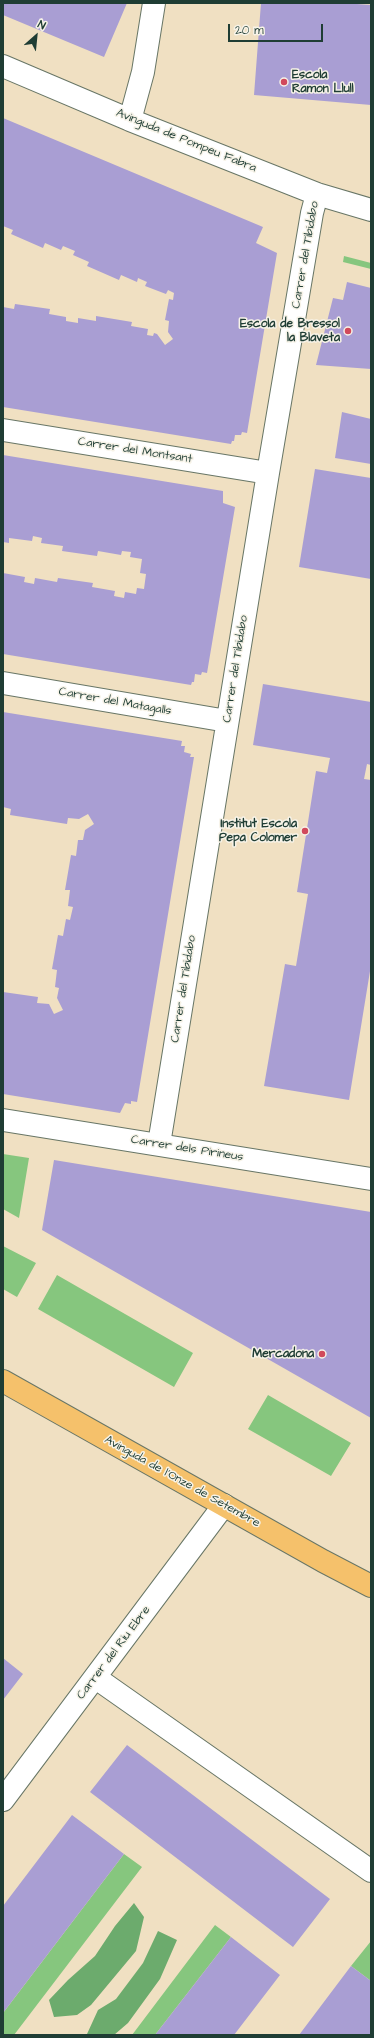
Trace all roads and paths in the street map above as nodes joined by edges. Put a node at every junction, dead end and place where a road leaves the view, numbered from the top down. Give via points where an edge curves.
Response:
1 (154, 3) edge
2 (3, 66) edge
3 (130, 120) junction
4 (317, 194) junction
5 (371, 210) edge
6 (3, 430) edge
7 (268, 473) junction
8 (3, 683) edge
9 (227, 721) junction
10 (3, 1120) edge
11 (159, 1144) junction
12 (371, 1179) edge
13 (3, 1381) edge
14 (224, 1505) junction
15 (368, 1586) edge
16 (96, 1678) junction
17 (3, 1800) edge
18 (371, 1871) edge

1 - 3 street via 143,72
2 - 3 street, Avinguda de Pompeu Fabra
3 - 4 street, Avinguda de Pompeu Fabra
4 - 5 street, Avinguda de Pompeu Fabra
4 - 7 street, Carrer del Tibidabo
6 - 7 street, Carrer del Montsant
7 - 9 street, Carrer del Tibidabo
8 - 9 street, Carrer del Matagalls
9 - 11 street, Carrer del Tibidabo
10 - 11 street, Carrer dels Pirineus
11 - 12 street, Carrer dels Pirineus
13 - 14 main road, Avinguda de l'Onze de Setembre
14 - 15 main road, Avinguda de l'Onze de Setembre
14 - 16 street, Carrer del Riu Ebre
16 - 17 street, Carrer del Riu Ebre
16 - 18 street

